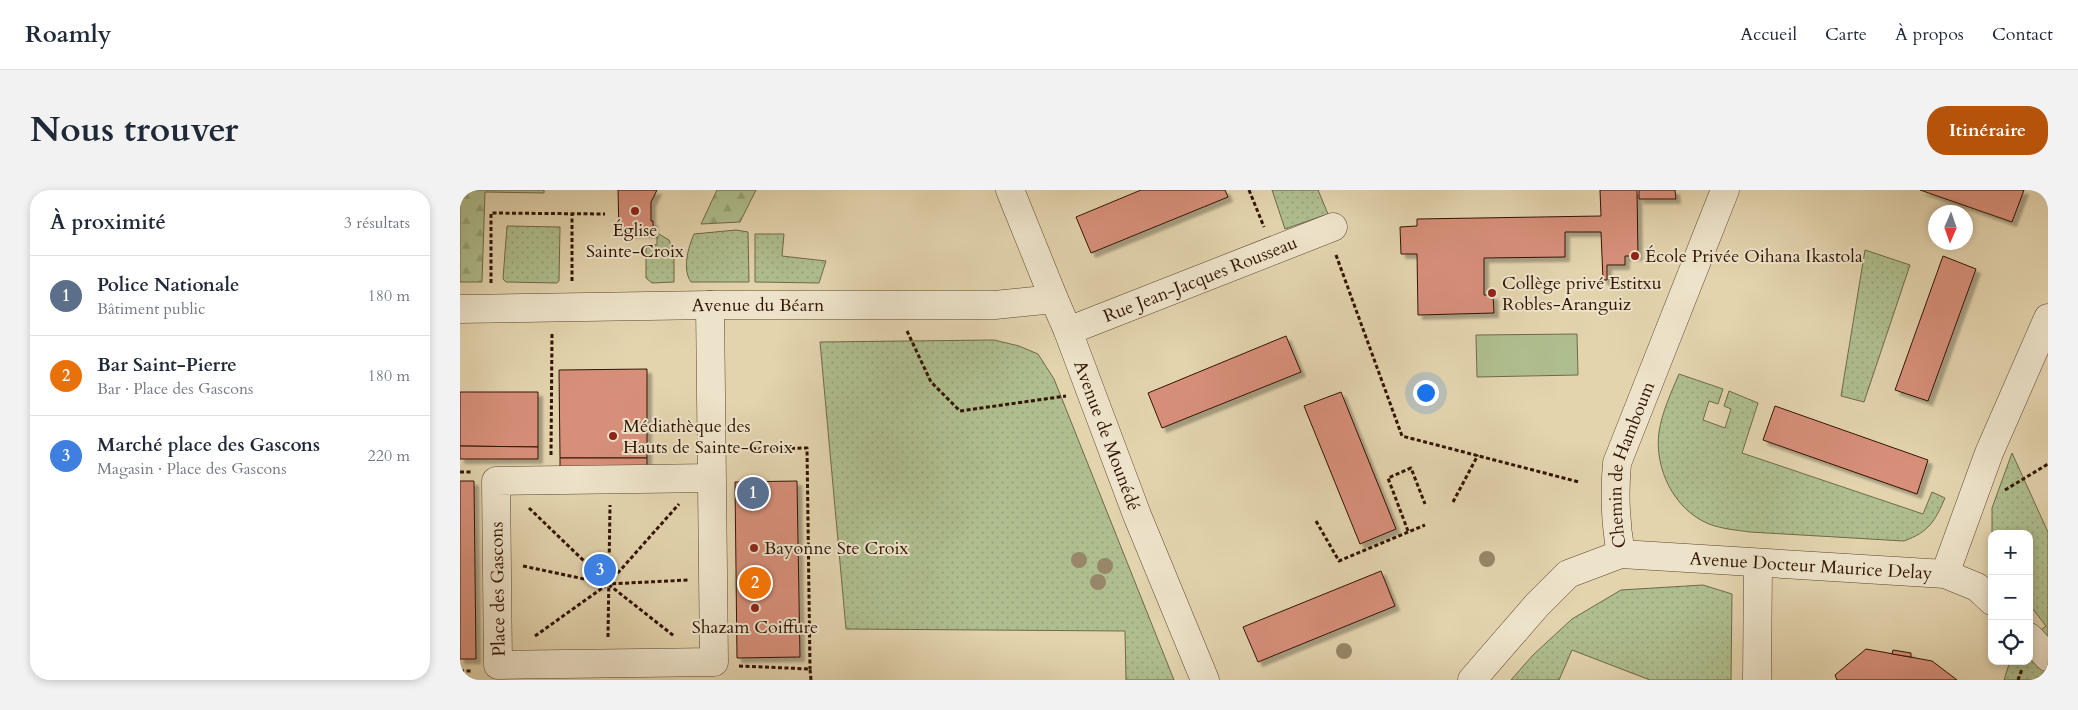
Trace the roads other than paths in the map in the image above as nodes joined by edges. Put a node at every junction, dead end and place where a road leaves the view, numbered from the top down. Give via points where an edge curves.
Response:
1 (1010, 190) edge
2 (1725, 190) edge
3 (1334, 239) road end
4 (1054, 299) junction
5 (710, 306) junction
6 (460, 309) edge
7 (2048, 318) edge
8 (1068, 331) junction
9 (712, 478) junction
10 (1621, 554) junction
11 (1758, 563) junction
12 (1945, 574) junction
13 (1988, 598) edge
14 (2033, 641) edge
15 (2048, 657) edge
16 (1205, 680) edge
17 (1472, 680) edge
18 (1757, 680) edge

1 - 4 street, Avenue de Mounédé
2 - 10 street, Chemin de Hamboum via 1617,463 1614,495
3 - 8 street, Rue Jean-Jacques Rousseau via 1274,250
4 - 5 street, Avenue du Béarn via 995,305
4 - 8 street, Avenue de Mounédé
5 - 6 street, Avenue du Béarn
5 - 9 street
7 - 12 street via 1989,453
8 - 16 street, Avenue de Mounédé via 1137,515
9 - 9 street, Place des Gascons via 714,662 498,665 496,481
10 - 11 street, Avenue Docteur Maurice Delay
10 - 17 street, Chemin de Hamboum via 1568,574
11 - 12 street, Avenue Docteur Maurice Delay
11 - 18 street
12 - 13 street, Avenue Docteur Maurice Delay via 1977,588
14 - 15 street

